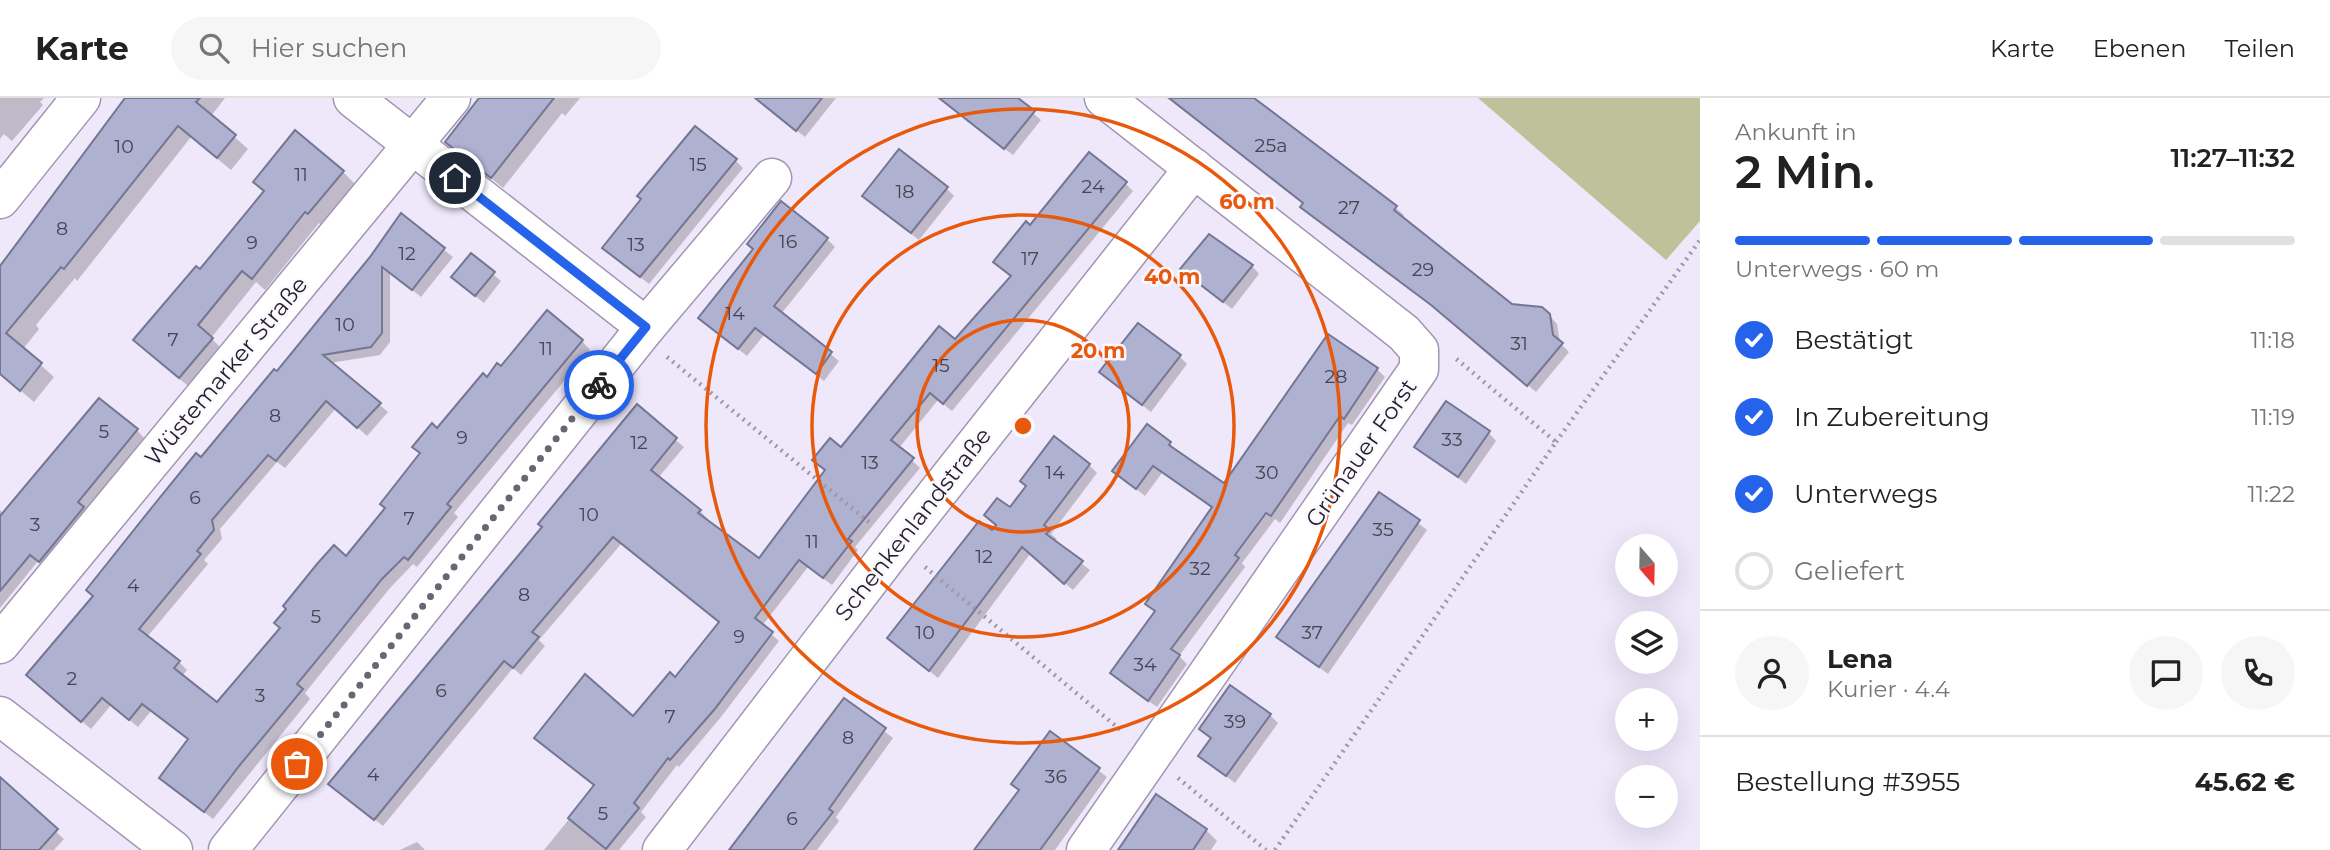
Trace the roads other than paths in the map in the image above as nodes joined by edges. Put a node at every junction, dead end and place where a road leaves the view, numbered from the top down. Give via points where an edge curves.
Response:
1 (81, 98) edge
2 (353, 98) edge
3 (451, 98) edge
4 (1104, 98) edge
5 (413, 145) junction
6 (1194, 169) junction
7 (772, 178) dead end
8 (0, 200) edge
9 (646, 327) junction
10 (0, 644) edge
11 (0, 716) edge
12 (173, 850) edge
13 (228, 850) edge
14 (662, 850) edge
15 (1086, 850) edge

1 - 8 street
2 - 5 street
3 - 5 street, Wüstemarker Straße
4 - 6 street, Grünauer Forst
5 - 9 street
5 - 10 street, Wüstemarker Straße
6 - 14 street, Schenkenlandstraße
6 - 15 street, Grünauer Forst via 1404,333 1419,350 1419,369
7 - 9 street
9 - 13 street
11 - 12 street

